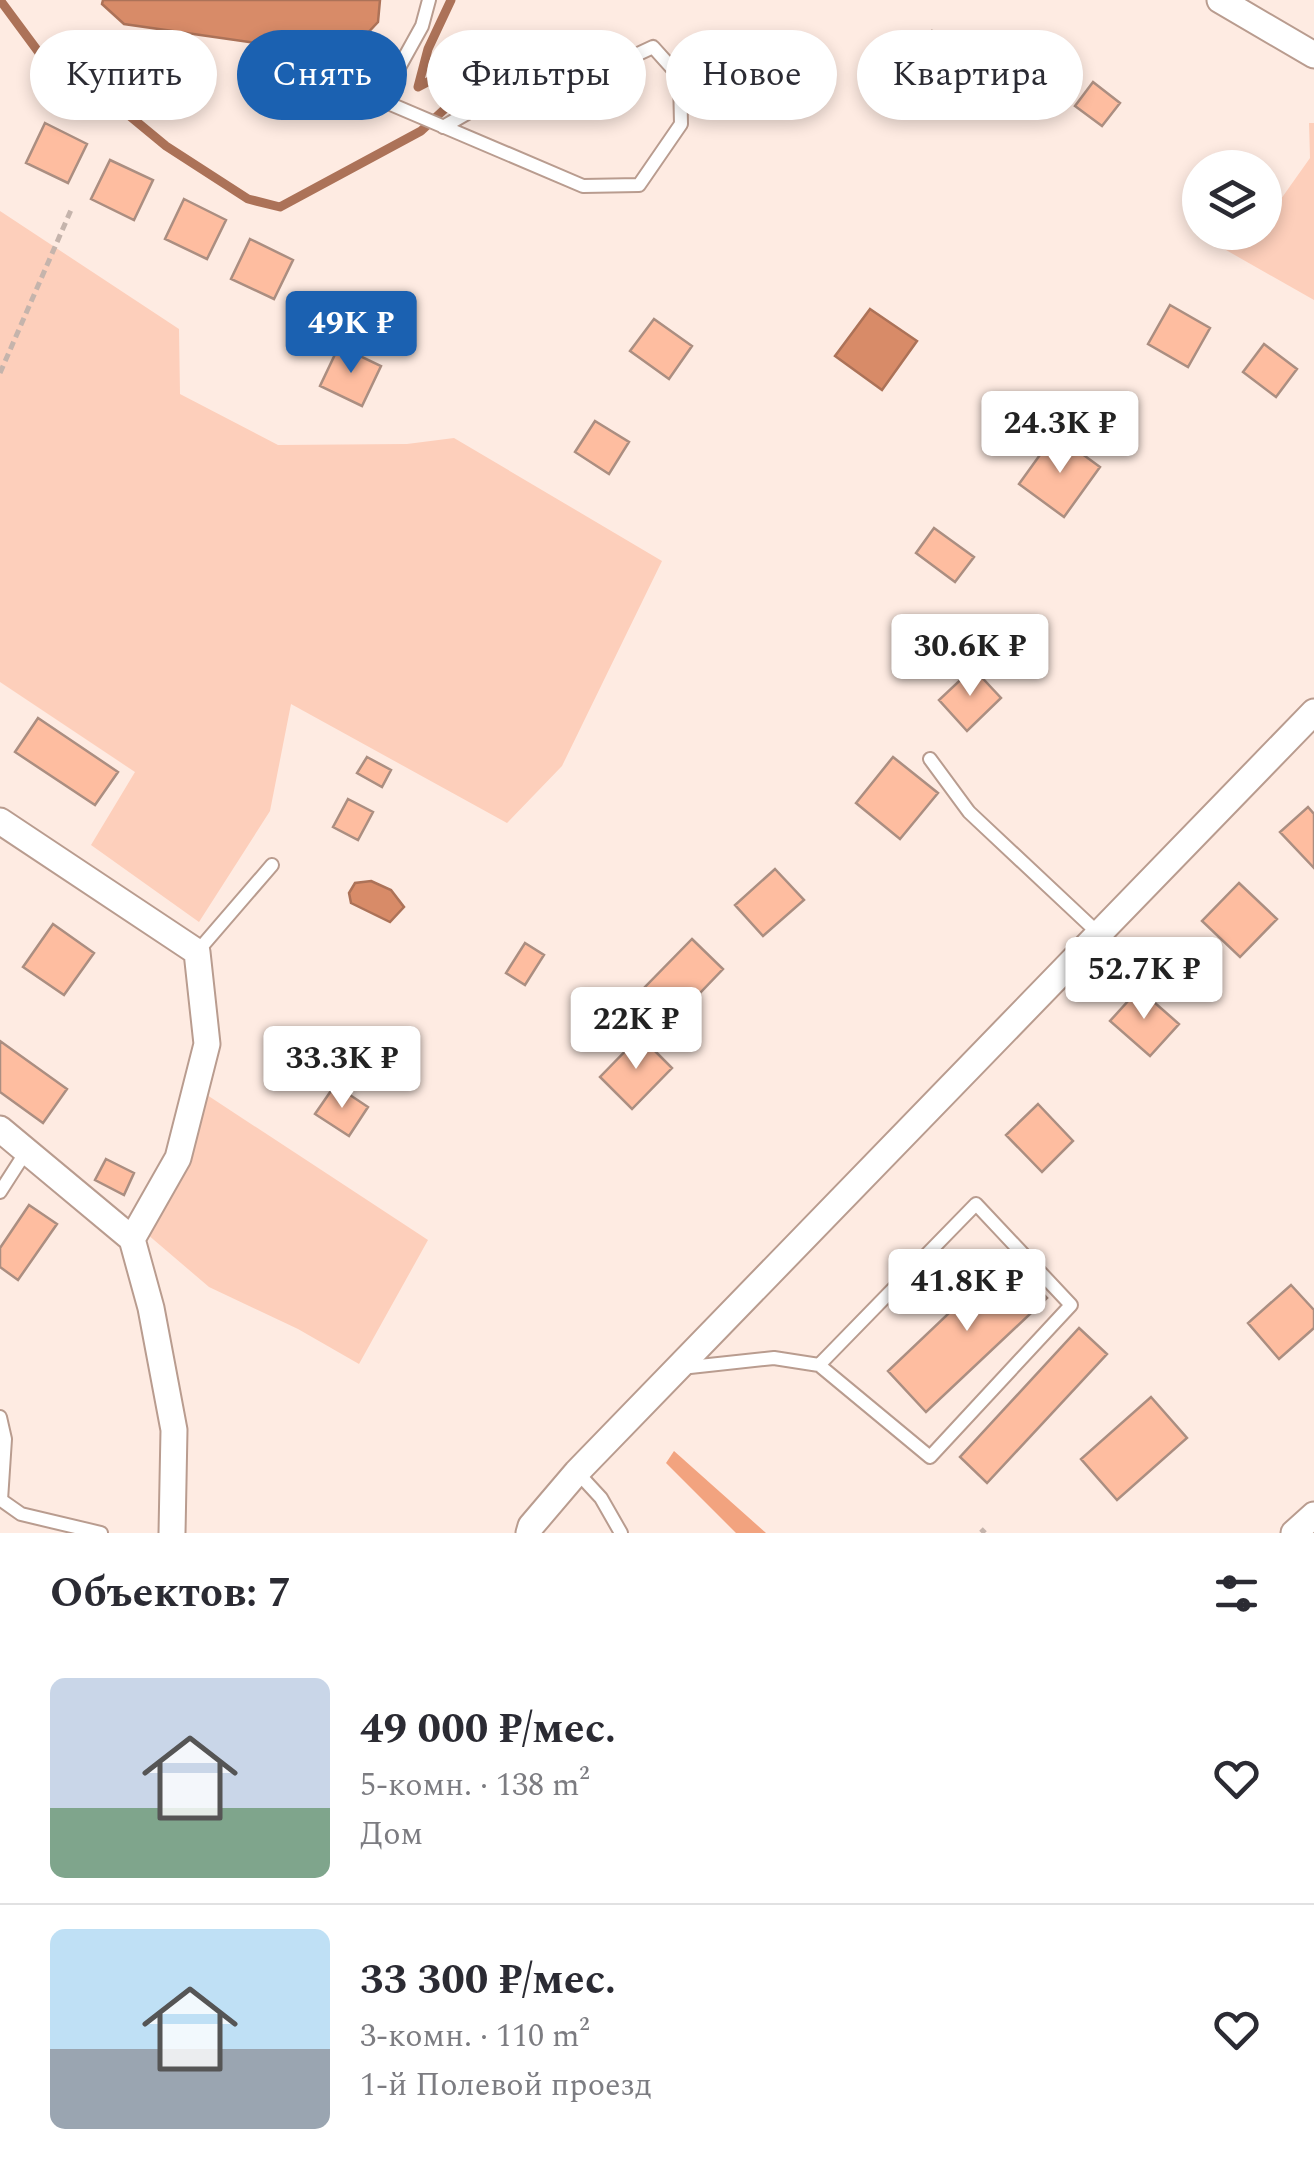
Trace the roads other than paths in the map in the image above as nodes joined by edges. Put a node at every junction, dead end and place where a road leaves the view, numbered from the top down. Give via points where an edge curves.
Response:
1 (429, 0) edge
2 (1220, 0) edge
3 (1314, 55) edge
4 (443, 127) junction
5 (1314, 712) edge
6 (930, 759) dead end
7 (0, 821) edge
8 (272, 865) dead end
9 (1098, 932) junction
10 (197, 952) junction
11 (0, 1129) edge
12 (27, 1150) junction
13 (0, 1192) edge
14 (132, 1239) junction
15 (819, 1365) junction
16 (679, 1368) junction
17 (0, 1418) edge
18 (577, 1472) junction
19 (1314, 1516) edge
20 (102, 1533) edge
21 (172, 1533) edge
22 (529, 1533) edge
23 (621, 1533) edge
24 (1294, 1533) edge

1 - 4 lane via 382,100
2 - 3 street
4 - 4 lane via 583,186 639,185 681,124 680,77 653,47 578,82 490,100
5 - 9 street
6 - 9 lane via 969,812
7 - 10 street
8 - 10 lane
9 - 16 street
10 - 14 street via 206,1044 178,1158
11 - 12 street
12 - 13 lane
12 - 14 street
14 - 21 street via 174,1430
15 - 15 lane via 930,1458 1070,1305 976,1204
15 - 16 lane via 774,1358
16 - 18 street
17 - 20 lane via 1,1500 21,1514
18 - 22 street
18 - 23 lane
19 - 24 street

